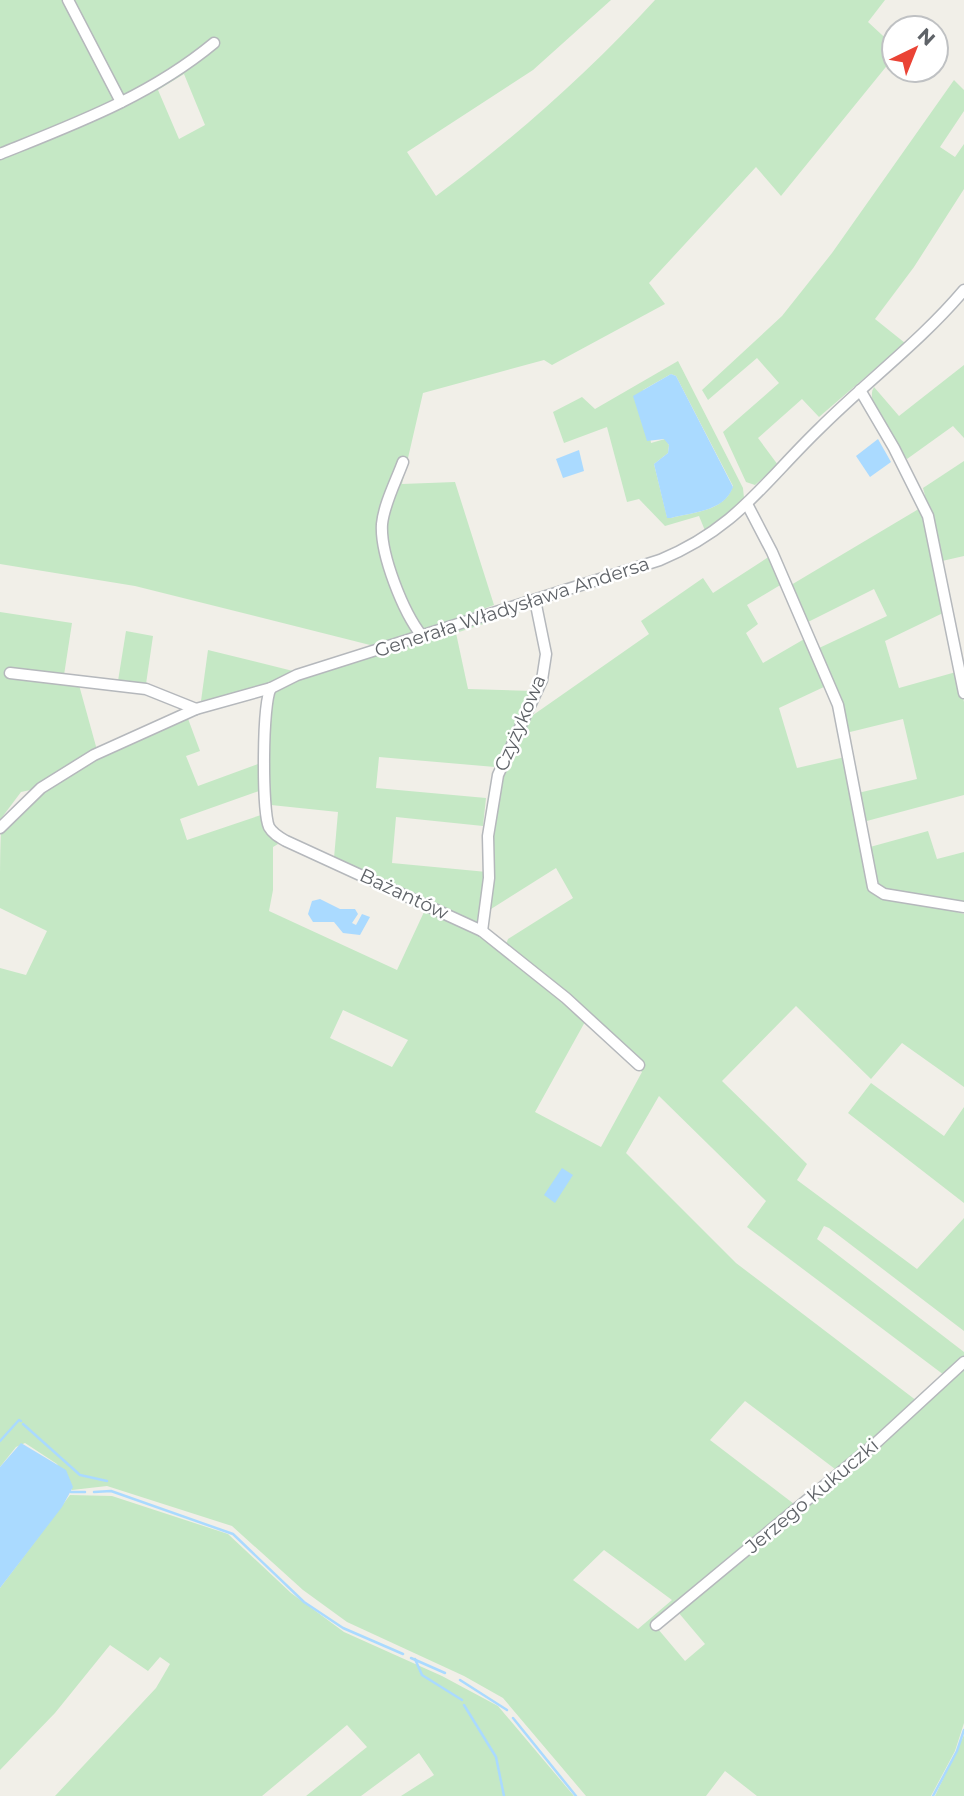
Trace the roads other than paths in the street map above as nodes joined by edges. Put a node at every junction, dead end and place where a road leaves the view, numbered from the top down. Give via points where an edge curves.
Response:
1 (68, 0) edge
2 (214, 43) dead end
3 (121, 102) junction
4 (0, 153) edge
5 (964, 290) edge
6 (860, 390) junction
7 (402, 462) dead end
8 (747, 504) junction
9 (535, 600) junction
10 (422, 636) junction
11 (10, 673) dead end
12 (271, 688) junction
13 (964, 694) edge
14 (196, 709) junction
15 (0, 828) edge
16 (964, 907) edge
17 (482, 931) junction
18 (639, 1065) dead end
19 (964, 1362) edge
20 (656, 1625) dead end

1 - 3 street
2 - 3 street via 183,68
3 - 4 street
5 - 6 street, Generała Władysława Andersa
6 - 8 street, Generała Władysława Andersa
6 - 13 street via 928,516
7 - 10 street via 383,516 382,534 402,602
8 - 9 street, Generała Władysława Andersa via 720,530 680,552
8 - 16 street via 838,705 873,887 884,894
9 - 10 street, Generała Władysława Andersa
9 - 17 street, Czyżykowa via 546,654 542,680 498,775 489,824 489,878
10 - 12 street, Generała Władysława Andersa via 297,675
11 - 14 street via 146,689
12 - 14 street, Generała Władysława Andersa
12 - 17 street, Bażantów via 264,712 266,813 271,830
14 - 15 street, Generała Władysława Andersa via 67,769
17 - 18 street, Bażantów via 566,998
19 - 20 street, Jerzego Kukuczki via 877,1442

